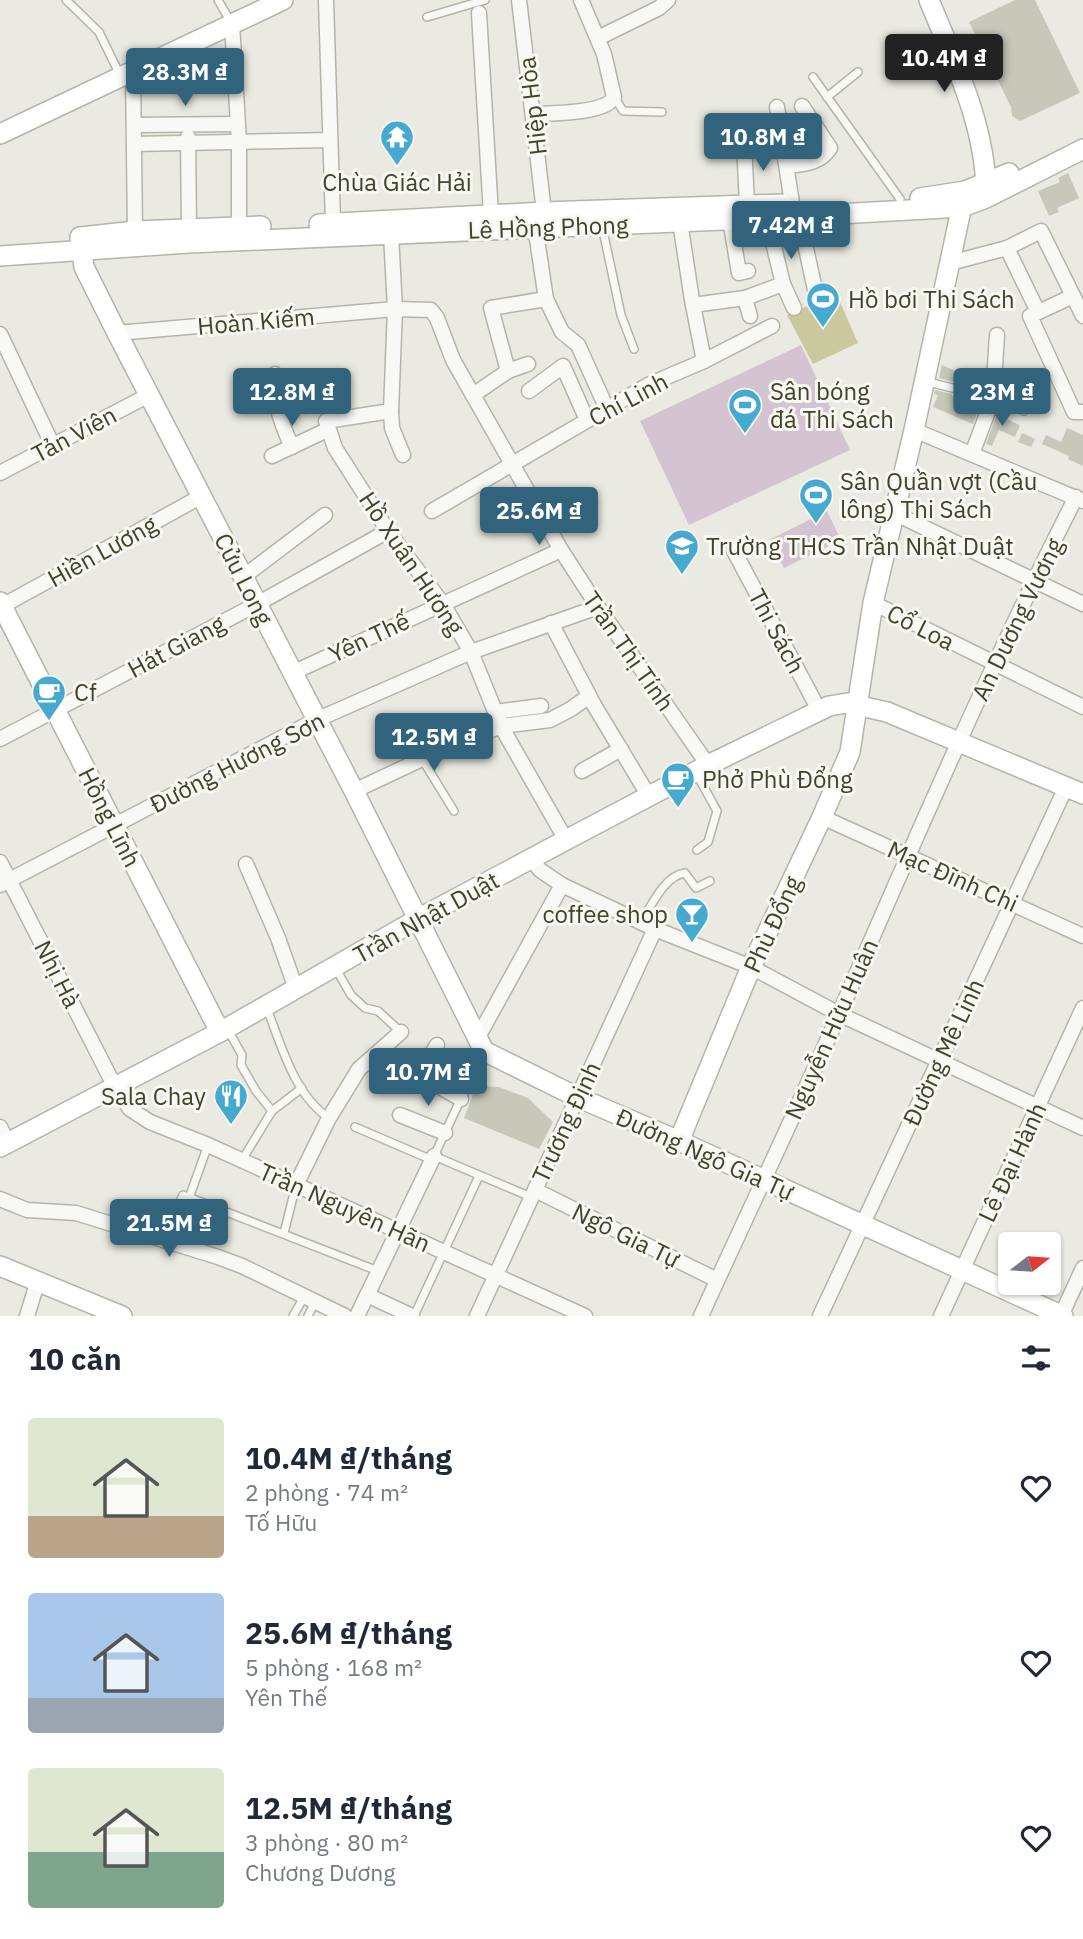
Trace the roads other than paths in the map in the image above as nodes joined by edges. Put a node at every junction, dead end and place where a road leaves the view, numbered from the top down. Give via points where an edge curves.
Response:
1 (66, 0) edge
2 (218, 0) edge
3 (283, 0) edge
4 (326, 0) edge
5 (581, 0) edge
6 (668, 0) edge
7 (929, 0) edge
8 (521, 1) edge
9 (482, 7) edge
10 (427, 18) dead end
11 (232, 24) junction
12 (598, 38) junction
13 (858, 72) dead end
14 (127, 74) junction
15 (813, 77) dead end
16 (614, 97) junction
17 (827, 97) junction
18 (802, 106) dead end
19 (777, 107) dead end
20 (662, 112) dead end
21 (534, 114) junction
22 (237, 124) junction
23 (134, 125) junction
24 (187, 126) junction
25 (0, 134) edge
26 (1083, 137) edge
27 (330, 140) junction
28 (239, 142) junction
29 (744, 142) dead end
30 (134, 144) junction
31 (188, 145) junction
32 (1083, 149) edge
33 (787, 166) junction
34 (986, 190) junction
35 (900, 199) junction
36 (964, 199) junction
37 (747, 205) junction
38 (796, 210) junction
39 (491, 215) junction
40 (767, 218) junction
41 (540, 219) junction
42 (730, 219) junction
43 (680, 222) junction
44 (602, 225) junction
45 (239, 227) junction
46 (339, 227) junction
47 (391, 228) junction
48 (189, 229) junction
49 (135, 231) junction
50 (80, 243) junction
51 (0, 244) edge
52 (1007, 248) junction
53 (0, 256) edge
54 (950, 263) junction
55 (748, 271) dead end
56 (783, 284) junction
57 (1073, 296) junction
58 (745, 298) junction
59 (546, 299) junction
60 (817, 299) dead end
61 (693, 305) junction
62 (794, 308) dead end
63 (395, 309) junction
64 (1038, 312) junction
65 (750, 316) dead end
66 (1083, 316) edge
67 (772, 327) dead end
68 (117, 333) junction
69 (0, 334) edge
70 (998, 335) dead end
71 (634, 349) dead end
72 (704, 361) junction
73 (528, 364) dead end
74 (508, 372) junction
75 (275, 374) dead end
76 (924, 381) junction
77 (529, 391) dead end
78 (149, 395) junction
79 (473, 395) junction
80 (993, 398) junction
81 (607, 409) junction
82 (391, 411) junction
83 (1024, 411) dead end
84 (1083, 412) edge
85 (587, 420) junction
86 (327, 430) junction
87 (914, 430) junction
88 (52, 444) junction
89 (292, 447) junction
90 (972, 454) junction
91 (403, 455) dead end
92 (272, 456) dead end
93 (512, 463) junction
94 (0, 473) edge
95 (202, 496) junction
96 (1080, 499) edge
97 (432, 511) dead end
98 (894, 513) junction
99 (325, 515) dead end
100 (388, 531) junction
101 (561, 550) junction
102 (734, 551) dead end
103 (243, 577) junction
104 (1034, 579) junction
105 (873, 603) junction
106 (1, 604) edge
107 (257, 604) junction
108 (443, 604) junction
109 (1083, 604) edge
110 (598, 607) junction
111 (551, 623) junction
112 (471, 652) junction
113 (995, 664) junction
114 (292, 673) junction
115 (589, 696) junction
116 (858, 704) junction
117 (541, 706) dead end
118 (1083, 706) edge
119 (56, 710) junction
120 (819, 710) junction
121 (498, 719) junction
122 (316, 720) junction
123 (0, 740) edge
124 (958, 741) junction
125 (621, 749) junction
126 (422, 759) junction
127 (702, 769) junction
128 (582, 771) dead end
129 (354, 791) junction
130 (1074, 791) edge
131 (650, 798) junction
132 (454, 811) dead end
133 (822, 817) junction
134 (114, 825) junction
135 (566, 840) junction
136 (697, 850) dead end
137 (907, 856) junction
138 (532, 860) junction
139 (0, 862) edge
140 (246, 864) dead end
141 (710, 881) dead end
142 (5, 882) edge
143 (562, 885) junction
144 (1012, 903) junction
145 (416, 920) junction
146 (641, 922) junction
147 (655, 929) junction
148 (1083, 936) edge
149 (334, 967) junction
150 (751, 967) junction
151 (296, 989) junction
152 (266, 1006) junction
153 (1083, 1008) edge
154 (839, 1014) junction
155 (224, 1030) junction
156 (401, 1032) joint
157 (437, 1045) dead end
158 (480, 1045) junction
159 (939, 1061) junction
160 (448, 1068) dead end
161 (436, 1085) junction
162 (116, 1087) junction
163 (302, 1088) junction
164 (577, 1097) junction
165 (461, 1099) junction
166 (1037, 1107) junction
167 (272, 1111) junction
168 (400, 1115) dead end
169 (329, 1118) junction
170 (355, 1128) dead end
171 (1083, 1128) edge
172 (445, 1133) junction
173 (3, 1139) edge
174 (678, 1141) junction
175 (208, 1145) junction
176 (433, 1158) junction
177 (242, 1160) junction
178 (479, 1176) junction
179 (763, 1180) junction
180 (296, 1185) junction
181 (533, 1194) junction
182 (189, 1198) junction
183 (0, 1199) edge
184 (863, 1225) junction
185 (398, 1231) junction
186 (284, 1233) junction
187 (164, 1239) junction
188 (445, 1252) junction
189 (0, 1266) edge
190 (1083, 1268) edge
191 (962, 1270) junction
192 (379, 1271) junction
193 (0, 1274) edge
194 (495, 1275) junction
195 (717, 1280) junction
196 (36, 1285) junction
197 (367, 1295) junction
198 (310, 1299) junction
199 (27, 1316) edge
200 (100, 1316) edge
201 (122, 1316) edge
202 (293, 1316) edge
203 (308, 1316) edge
204 (345, 1316) edge
205 (357, 1316) edge
206 (413, 1316) edge
207 (477, 1316) edge
208 (585, 1316) edge
209 (701, 1316) edge
210 (820, 1316) edge
211 (941, 1316) edge
212 (1062, 1316) edge

1 - 14 lane via 99,32
2 - 11 lane
3 - 11 street
4 - 27 street
5 - 12 street
6 - 12 street
7 - 34 street via 972,113 983,151
8 - 21 street, Hiệp Hòa
9 - 10 lane
9 - 39 street
11 - 14 street
11 - 22 street
12 - 16 street
13 - 17 lane
14 - 23 street
14 - 25 street
15 - 17 lane
16 - 20 lane via 623,111
16 - 21 street via 609,105 597,109
17 - 35 lane
18 - 33 street via 830,148 814,162
19 - 33 street
21 - 41 street, Hiệp Hòa
22 - 24 street
22 - 28 street
23 - 24 street
23 - 30 street
24 - 31 street
26 - 34 street, Lê Hồng Phong
27 - 28 street
27 - 46 street
28 - 31 street
28 - 45 street
29 - 37 street
30 - 31 street
30 - 49 street
31 - 48 street
32 - 34 street, Lê Hồng Phong
33 - 38 street
34 - 36 street, Lê Hồng Phong
35 - 36 street, Lê Hồng Phong
35 - 38 street, Lê Hồng Phong
36 - 38 street, Lê Hồng Phong
36 - 54 street, Phù Đổng
37 - 38 street, Lê Hồng Phong
37 - 41 street, Lê Hồng Phong
38 - 40 street, Lê Hồng Phong
38 - 60 street
39 - 41 street, Lê Hồng Phong
39 - 47 street, Lê Hồng Phong
40 - 42 street, Lê Hồng Phong
40 - 56 street
41 - 44 street, Lê Hồng Phong
41 - 47 street, Lê Hồng Phong
41 - 59 street, Hiệp Hòa
42 - 43 street, Lê Hồng Phong
42 - 55 street via 739,273
43 - 44 street, Lê Hồng Phong
43 - 61 street
44 - 71 lane via 621,315
45 - 46 street, Lê Hồng Phong
45 - 48 street, Lê Hồng Phong
46 - 47 street, Lê Hồng Phong
46 - 50 street, Lê Hồng Phong
47 - 63 street
48 - 49 street, Lê Hồng Phong
49 - 50 street, Lê Hồng Phong
50 - 51 street, Lê Hồng Phong
50 - 53 street, Lê Hồng Phong
50 - 68 street, Cửu Long via 84,267
52 - 54 street
52 - 57 street via 1041,231
52 - 64 street
54 - 76 street, Phù Đổng
56 - 58 street
56 - 62 street
57 - 64 street
57 - 66 street
58 - 61 street
58 - 65 street
59 - 74 street via 491,308
59 - 81 street, Hiệp Hòa via 562,332 578,345
61 - 72 street
63 - 68 street, Hoàn Kiếm
63 - 79 street, Trần Thị Tính via 427,308 435,313 448,351
63 - 82 street
64 - 84 street via 1030,316 1074,412
67 - 72 street, Chí Linh
68 - 78 street, Cửu Long
69 - 88 street
70 - 80 street
72 - 81 street, Chí Linh
73 - 74 street
74 - 79 street
75 - 89 street via 276,403
76 - 80 lane
76 - 87 street, Phù Đổng
77 - 85 street via 563,366
78 - 88 street, Tản Viên
78 - 95 street, Cửu Long
79 - 93 street, Trần Thị Tính
80 - 83 lane
80 - 90 street
81 - 85 street, Chí Linh
82 - 86 street via 326,421
82 - 91 street via 392,428
85 - 93 street, Chí Linh
86 - 89 street
86 - 100 street, Hồ Xuân Hương
87 - 90 street
87 - 98 street, Phù Đổng
88 - 94 street, Tản Viên
89 - 92 street
90 - 96 street
93 - 97 street, Chí Linh
93 - 101 street, Trần Thị Tính
95 - 103 street, Cửu Long
95 - 106 street, Hiền Lương
96 - 104 street, An Dương Vương
98 - 104 street
98 - 105 street, Phù Đổng
99 - 103 street
100 - 107 street, Hát Giang
100 - 108 street, Hồ Xuân Hương
101 - 108 street, Yên Thế
101 - 110 street, Trần Thị Tính
102 - 120 street, Thi Sách
103 - 107 street, Cửu Long
104 - 109 street
104 - 113 street, An Dương Vương
105 - 113 street, Cổ Loa
105 - 116 street, Phù Đổng
106 - 119 street, Hồng Lĩnh
107 - 114 street, Cửu Long
107 - 119 street, Hát Giang
108 - 112 street, Hồ Xuân Hương
108 - 114 street, Yên Thế
110 - 111 street, Đường Hương Sơn
110 - 127 street, Trần Thị Tính
111 - 112 street, Đường Hương Sơn
111 - 115 street
112 - 121 street, Hồ Xuân Hương
112 - 122 street, Đường Hương Sơn
113 - 118 street, Cổ Loa
113 - 124 street, An Dương Vương
114 - 122 street, Cửu Long
115 - 121 street via 550,720
115 - 125 street
116 - 120 street, Trần Nhật Duật
116 - 124 street
116 - 133 street, Phù Đổng via 850,752
117 - 121 street
119 - 123 street, Hát Giang
119 - 134 street, Hồng Lĩnh
120 - 127 street, Trần Nhật Duật
121 - 126 street
121 - 135 street, Hồ Xuân Hương
122 - 129 street, Cửu Long
122 - 134 street, Đường Hương Sơn
124 - 130 street
124 - 137 street, Nguyễn Hữu Huân
125 - 128 street
125 - 131 street
126 - 129 street
126 - 132 lane
127 - 131 street, Trần Nhật Duật
127 - 136 lane via 717,811 708,842
129 - 145 street, Cửu Long
130 - 144 street, Đường Mê Linh
131 - 135 street, Trần Nhật Duật
133 - 137 street, Mạc Đĩnh Chi
133 - 150 street, Phù Đổng
134 - 142 street, Đường Hương Sơn
134 - 155 street, Hồng Lĩnh
135 - 138 street, Trần Nhật Duật
137 - 144 street, Mạc Đĩnh Chi
137 - 154 street, Nguyễn Hữu Huân
138 - 143 street
138 - 145 street, Trần Nhật Duật
139 - 142 street, Nhị Hà
140 - 151 street
141 - 146 lane via 696,888 685,873 676,874
142 - 162 street, Nhị Hà
143 - 146 street
143 - 158 street
144 - 148 street, Mạc Đĩnh Chi
144 - 159 street, Đường Mê Linh
145 - 149 street, Trần Nhật Duật
145 - 158 street
146 - 147 street
147 - 150 street
147 - 164 street, Trương Định
149 - 151 street, Trần Nhật Duật
149 - 156 lane via 351,995
150 - 154 street
150 - 174 street, Phù Đổng
151 - 152 street, Trần Nhật Duật
152 - 155 street, Trần Nhật Duật
152 - 163 lane
153 - 166 street, Lê Đại Hành
154 - 159 street
154 - 179 street, Nguyễn Hữu Huân
155 - 162 street, Trần Nhật Duật
155 - 167 lane via 242,1055 241,1065 256,1091
156 - 169 street via 359,1069
157 - 161 street via 419,1075
158 - 164 street, Đường Ngô Gia Tự
158 - 165 lane
159 - 166 street
159 - 184 street, Đường Mê Linh
160 - 161 street
161 - 165 street
162 - 173 street, Trần Nhật Duật
162 - 175 street, Trần Nguyên Hãn via 140,1117
163 - 167 lane
163 - 169 lane
164 - 174 street, Đường Ngô Gia Tự
164 - 181 street, Trương Định
165 - 172 lane
166 - 171 street
166 - 191 street, Lê Đại Hành
167 - 177 lane
168 - 172 street
169 - 180 street
170 - 176 lane
172 - 176 lane
174 - 179 street, Đường Ngô Gia Tự
175 - 177 street, Trần Nguyên Hãn
175 - 182 lane
176 - 178 lane
176 - 185 street
177 - 180 street, Trần Nguyên Hãn
178 - 181 lane
178 - 188 lane
179 - 184 street, Đường Ngô Gia Tự
179 - 195 street, Nguyễn Hữu Huân
180 - 185 street, Trần Nguyên Hãn
180 - 186 lane
181 - 194 street, Trương Định
181 - 195 street, Ngô Gia Tự
182 - 186 lane
182 - 187 lane via 183,1195
183 - 187 street via 27,1210 76,1213
184 - 191 street, Đường Ngô Gia Tự
184 - 210 street, Đường Mê Linh
185 - 188 street, Trần Nguyên Hãn
185 - 192 street
186 - 192 lane
187 - 198 street via 242,1266
188 - 194 street, Trần Nguyên Hãn
188 - 206 lane
189 - 196 street
190 - 212 street
191 - 211 street, Lê Đại Hành
191 - 212 street, Đường Ngô Gia Tự
192 - 197 street
193 - 196 street
194 - 207 street, Trương Định
194 - 208 street, Trần Nguyên Hãn
195 - 209 street, Nguyễn Hữu Huân
196 - 199 street
196 - 200 street
196 - 201 street
197 - 205 street
197 - 206 street
198 - 202 lane
198 - 203 lane
198 - 204 street

